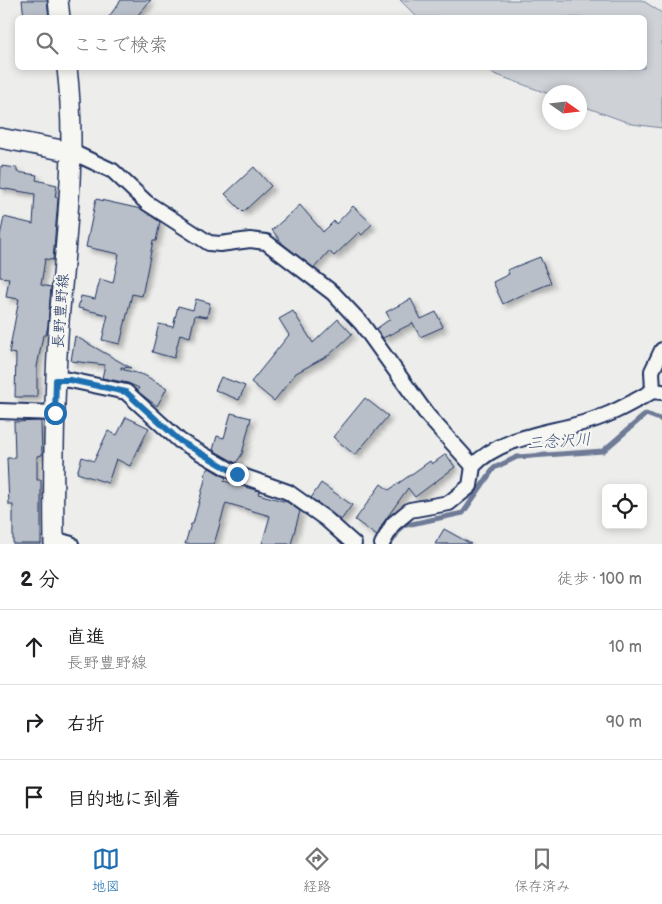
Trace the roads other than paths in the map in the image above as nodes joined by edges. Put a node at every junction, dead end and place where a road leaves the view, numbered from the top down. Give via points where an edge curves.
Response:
1 (58, 0) edge
2 (60, 15) edge
3 (67, 70) edge
4 (0, 138) edge
5 (72, 152) junction
6 (662, 350) edge
7 (56, 380) junction
8 (658, 392) edge
9 (0, 411) edge
10 (55, 413) junction
11 (473, 466) junction
12 (60, 542) edge
13 (354, 544) edge
14 (382, 544) edge

1 - 2 main road
3 - 5 main road, 長野豊野線
4 - 5 main road
5 - 7 main road, 長野豊野線
5 - 11 street via 113,171 147,203 209,243 266,242 325,288 362,324 428,416
6 - 8 street via 652,370
7 - 10 main road, 長野豊野線
7 - 13 street via 126,392 180,441 237,474 288,492
8 - 11 street via 601,417 510,442 483,455
9 - 10 street
10 - 12 main road, 長野豊野線
11 - 14 street via 470,486 449,503 410,510 393,524

